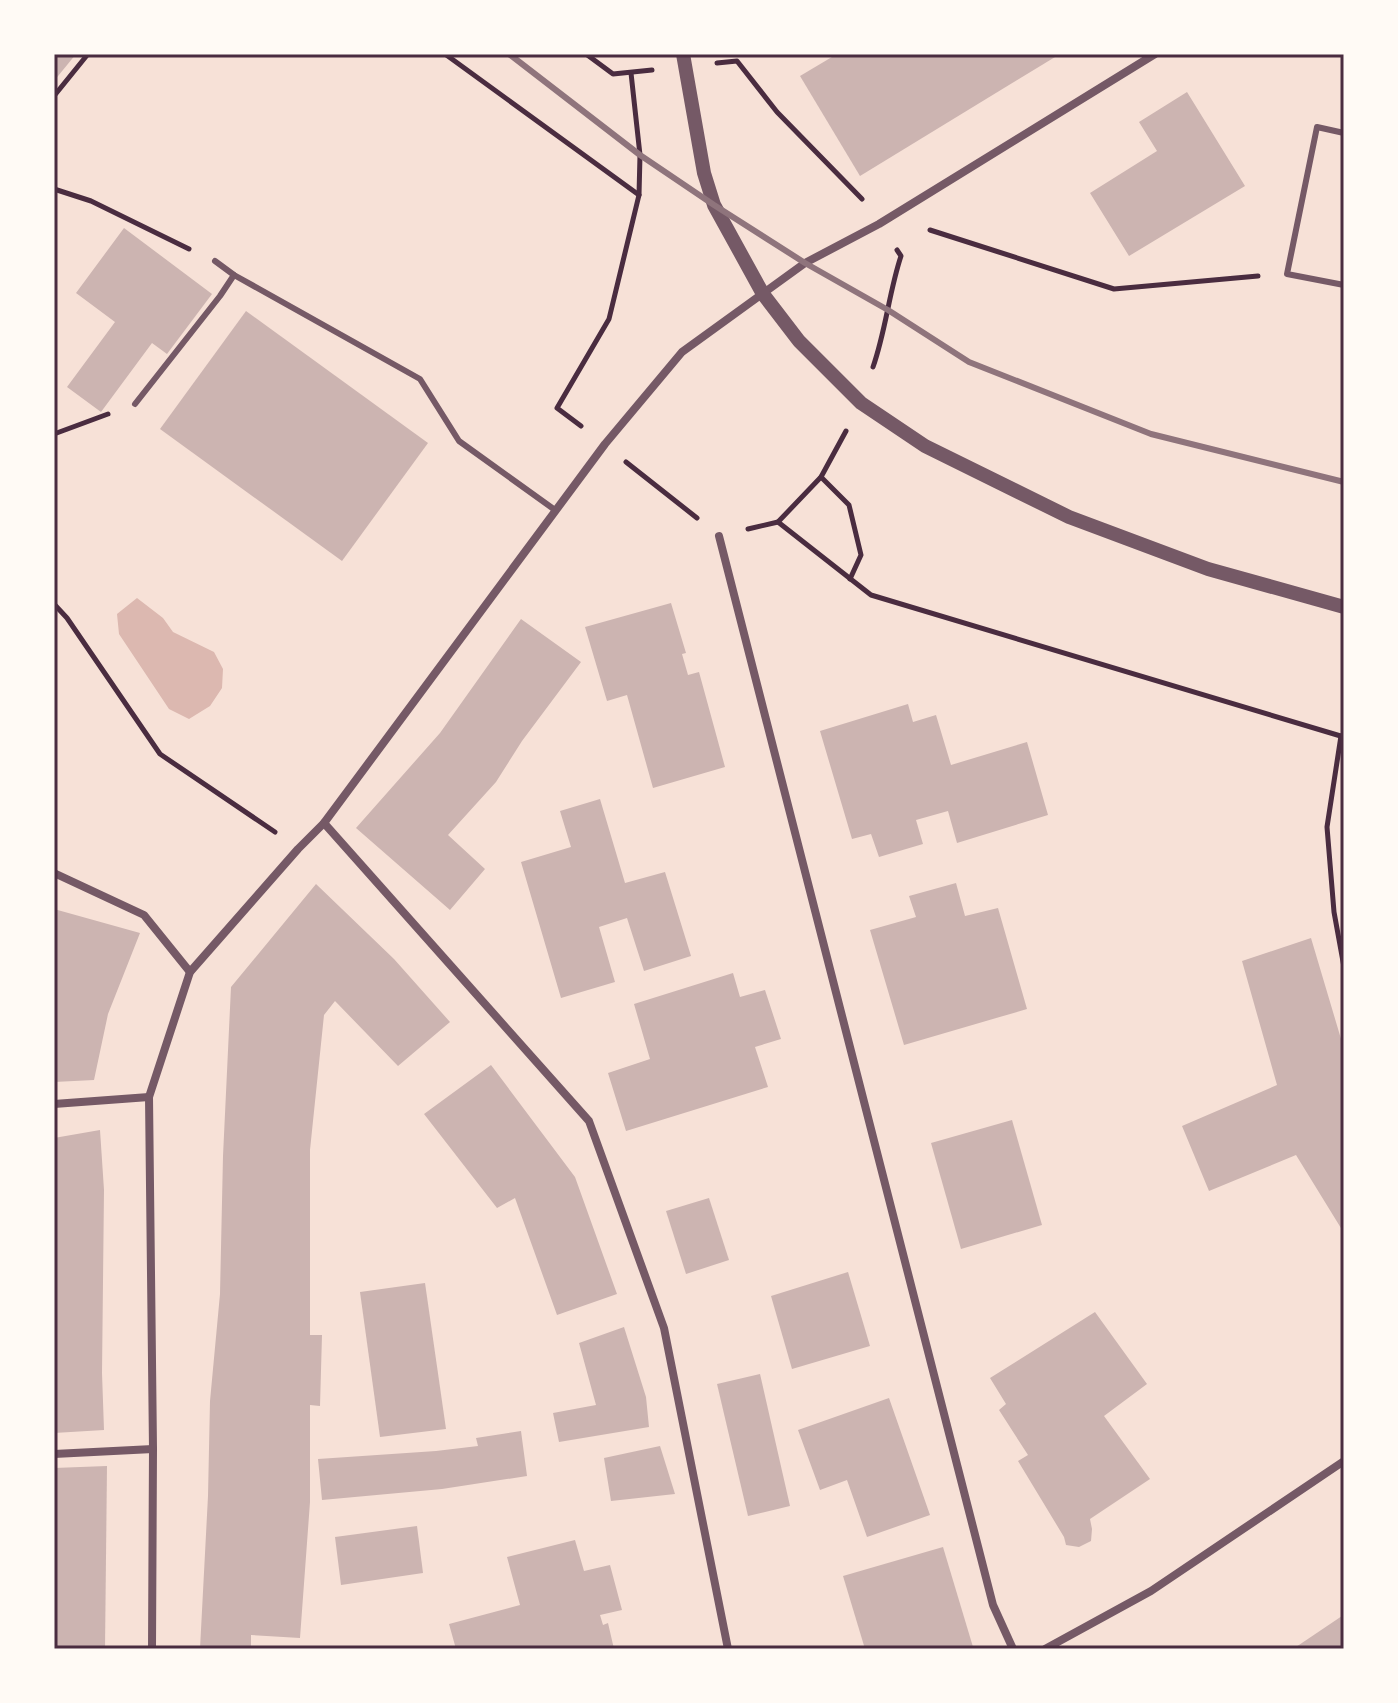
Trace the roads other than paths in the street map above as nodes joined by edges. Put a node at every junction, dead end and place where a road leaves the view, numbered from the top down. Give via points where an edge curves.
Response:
1 (1155, 54) edge
2 (684, 60) edge
3 (1344, 133) edge
4 (215, 261) road end
5 (234, 275) junction
6 (1344, 285) edge
7 (763, 294) junction
8 (135, 404) road end
9 (555, 510) junction
10 (719, 536) road end
11 (1344, 607) edge
12 (324, 823) junction
13 (54, 873) edge
14 (190, 972) junction
15 (149, 1097) junction
16 (54, 1104) edge
17 (153, 1449) junction
18 (54, 1454) edge
19 (1344, 1461) edge
20 (152, 1649) edge
21 (728, 1649) edge
22 (1013, 1649) edge
23 (1045, 1649) edge

1 - 7 street via 879,224 805,263
2 - 7 street via 714,205
3 - 6 lane via 1317,127 1287,274
4 - 5 lane
5 - 8 lane
5 - 9 lane via 420,379 459,441
7 - 9 street via 682,352
7 - 11 street via 799,341 861,403 925,446 1069,517 1208,569
9 - 12 street
10 - 22 street via 993,1605
12 - 14 street
12 - 21 street via 589,1121 664,1328
13 - 14 street via 144,915
14 - 15 street
15 - 16 street
15 - 17 street
17 - 18 street
17 - 20 street
19 - 23 street via 1151,1591

